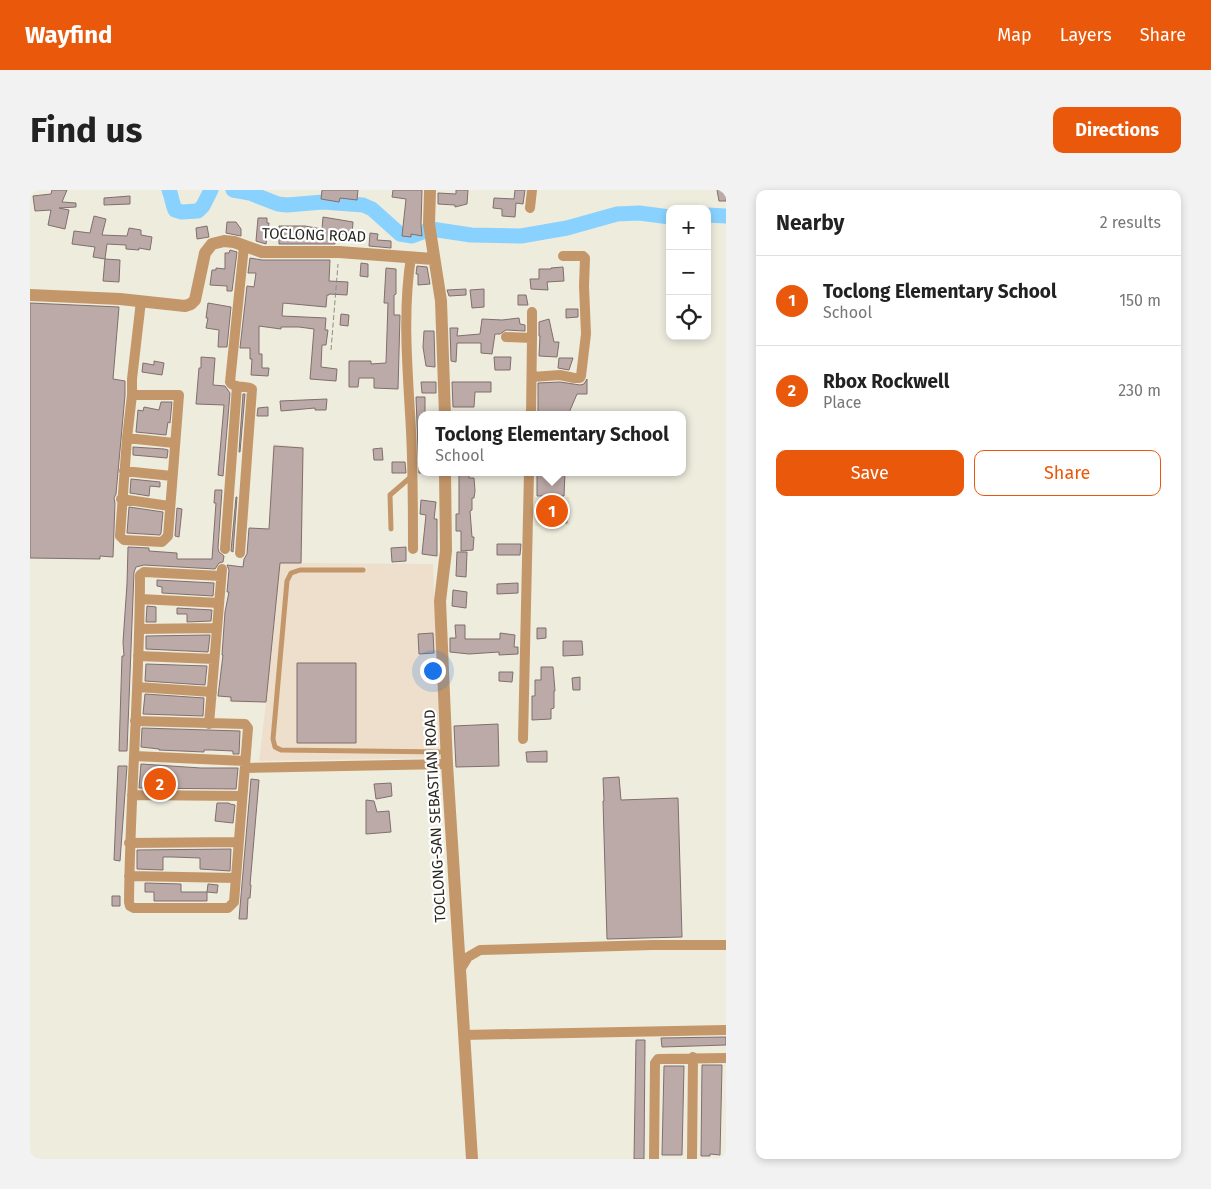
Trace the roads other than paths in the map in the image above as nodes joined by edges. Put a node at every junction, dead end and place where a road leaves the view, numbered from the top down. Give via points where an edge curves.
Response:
1 (430, 190) edge
2 (532, 190) edge
3 (530, 208) dead end
4 (244, 246) junction
5 (563, 256) dead end
6 (411, 257) junction
7 (433, 259) junction
8 (30, 295) edge
9 (141, 301) junction
10 (532, 312) dead end
11 (506, 337) dead end
12 (532, 338) junction
13 (532, 377) junction
14 (237, 386) junction
15 (132, 395) junction
16 (445, 411) edge
17 (531, 411) edge
18 (127, 438) junction
19 (174, 443) junction
20 (124, 471) junction
21 (172, 476) junction
22 (412, 476) junction
23 (445, 476) edge
24 (529, 476) edge
25 (121, 499) junction
26 (169, 506) junction
27 (391, 530) dead end
28 (225, 549) dead end
29 (413, 549) dead end
30 (240, 553) dead end
31 (363, 570) dead end
32 (140, 599) junction
33 (219, 603) junction
34 (139, 628) junction
35 (216, 628) junction
36 (138, 656) junction
37 (214, 659) junction
38 (137, 687) junction
39 (212, 692) junction
40 (135, 721) junction
41 (209, 724) junction
42 (523, 739) dead end
43 (134, 756) junction
44 (447, 758) junction
45 (245, 764) junction
46 (132, 795) junction
47 (242, 796) junction
48 (238, 842) junction
49 (129, 843) junction
50 (129, 876) junction
51 (236, 878) junction
52 (726, 945) edge
53 (460, 970) junction
54 (726, 1030) edge
55 (464, 1035) junction
56 (693, 1058) junction
57 (726, 1058) edge
58 (472, 1159) edge
59 (654, 1159) edge
60 (692, 1159) edge

1 - 7 street
2 - 3 street
4 - 6 street, TOCLONG ROAD via 262,252 339,252
4 - 9 street, TOCLONG ROAD via 224,241 208,248 195,300 191,304
4 - 14 street via 230,382
5 - 13 street via 585,258 586,334 581,376
6 - 7 street, TOCLONG ROAD
6 - 22 street via 406,339
7 - 16 street via 441,301
8 - 9 street, TOCLONG ROAD
9 - 15 street
10 - 12 street
11 - 12 street
12 - 13 street
13 - 17 street
14 - 28 street
14 - 30 street via 252,389
15 - 18 street
15 - 19 street via 179,395
18 - 19 street
18 - 20 street
19 - 21 street
20 - 21 street
20 - 25 street
21 - 26 street
22 - 27 lane via 390,495
22 - 29 street
23 - 44 street, TOCLONG-SAN SEBASTIAN ROAD via 446,551 440,601
24 - 42 street
25 - 26 street
25 - 26 street via 120,536 124,540 166,540
31 - 44 lane via 291,572 287,581 279,663 275,747 281,750
32 - 33 street
32 - 33 street via 140,575 144,572 222,572
32 - 34 street
33 - 35 street
34 - 35 street
34 - 36 street
35 - 37 street
36 - 37 street
36 - 38 street
37 - 39 street
38 - 39 street
38 - 40 street
39 - 41 street
40 - 41 street
40 - 43 street
41 - 45 street via 247,726
43 - 45 street
43 - 46 street
44 - 45 street
44 - 53 street, TOCLONG-SAN SEBASTIAN ROAD
45 - 47 street
46 - 47 street
46 - 49 street
47 - 48 street
48 - 49 street
48 - 51 street
49 - 50 street
50 - 51 street
50 - 51 street via 129,902 134,908 228,908 234,902
52 - 53 street via 480,950 468,957
53 - 55 street, TOCLONG-SAN SEBASTIAN ROAD
54 - 55 street
55 - 58 street, TOCLONG-SAN SEBASTIAN ROAD
56 - 57 street
56 - 59 street via 662,1057 655,1063
56 - 60 street

